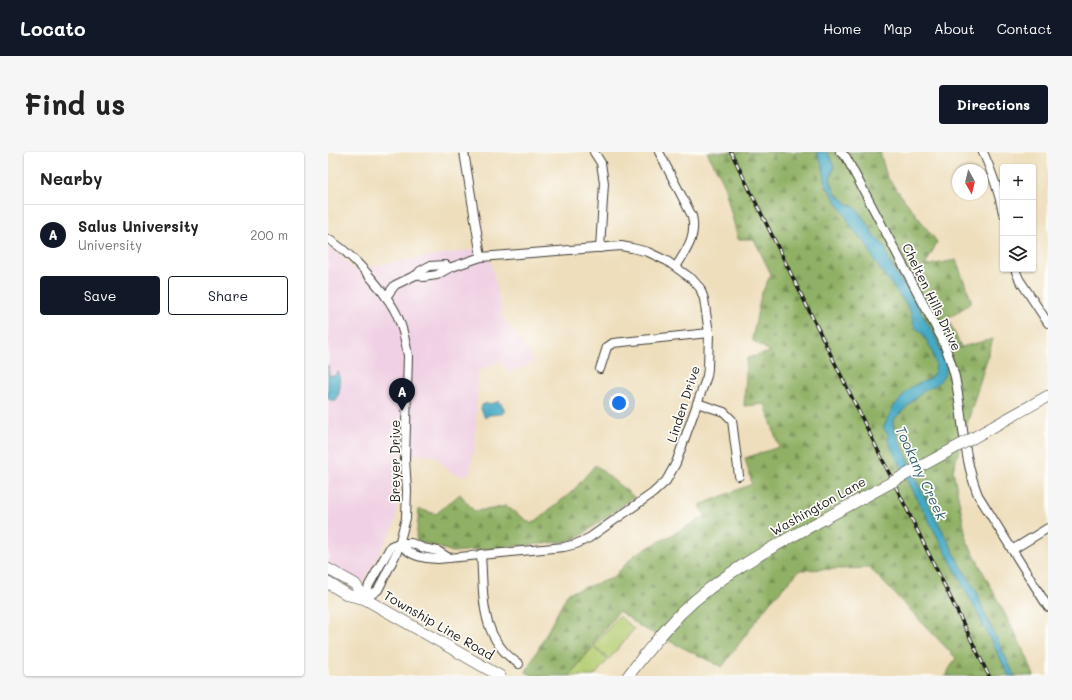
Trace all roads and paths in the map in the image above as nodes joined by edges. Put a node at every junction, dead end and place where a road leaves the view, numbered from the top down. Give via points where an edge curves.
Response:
1 (464, 152) edge
2 (594, 152) edge
3 (659, 152) edge
4 (840, 152) edge
5 (984, 152) edge
6 (1001, 200) edge
7 (328, 239) edge
8 (600, 248) junction
9 (481, 258) junction
10 (676, 268) junction
11 (1016, 272) edge
12 (386, 297) junction
13 (1048, 323) edge
14 (710, 333) junction
15 (600, 369) dead end
16 (1048, 396) edge
17 (697, 403) junction
18 (739, 476) dead end
19 (1048, 528) edge
20 (400, 543) junction
21 (1012, 550) junction
22 (481, 554) junction
23 (328, 569) edge
24 (328, 583) edge
25 (365, 599) junction
26 (1048, 607) edge
27 (519, 664) dead end
28 (500, 676) edge
29 (628, 676) edge

1 - 9 street
2 - 8 street via 601,163 604,183
3 - 10 street via 693,221 693,236
4 - 21 street, Chelten Hills Drive via 846,157 942,339 955,378 974,485
5 - 6 street
7 - 12 street, Breyer Drive via 340,246 356,262
8 - 9 street, Linden Drive
8 - 10 street, Linden Drive via 621,246 637,249
9 - 12 street, Linden Drive via 437,274 422,277 418,274 396,285
10 - 14 street, Linden Drive via 700,288
11 - 13 street
12 - 20 street, Breyer Drive via 401,325 408,356 406,518
14 - 15 street via 614,343 607,347
14 - 17 street, Linden Drive via 708,368
16 - 29 main road, Washington Lane, bridge via 770,549 723,579 682,613
17 - 18 street via 724,412 732,420
17 - 22 street, Linden Drive via 674,468 666,481 589,538 564,547
19 - 21 street
20 - 22 street, Linden Drive via 411,543 449,558
20 - 25 street, Breyer Drive via 378,590
21 - 26 street, Chelten Hills Drive
22 - 27 street via 489,628 502,650
23 - 25 main road, Township Line Road via 355,584
24 - 25 main road, Township Line Road via 348,595
25 - 28 main road, Township Line Road

